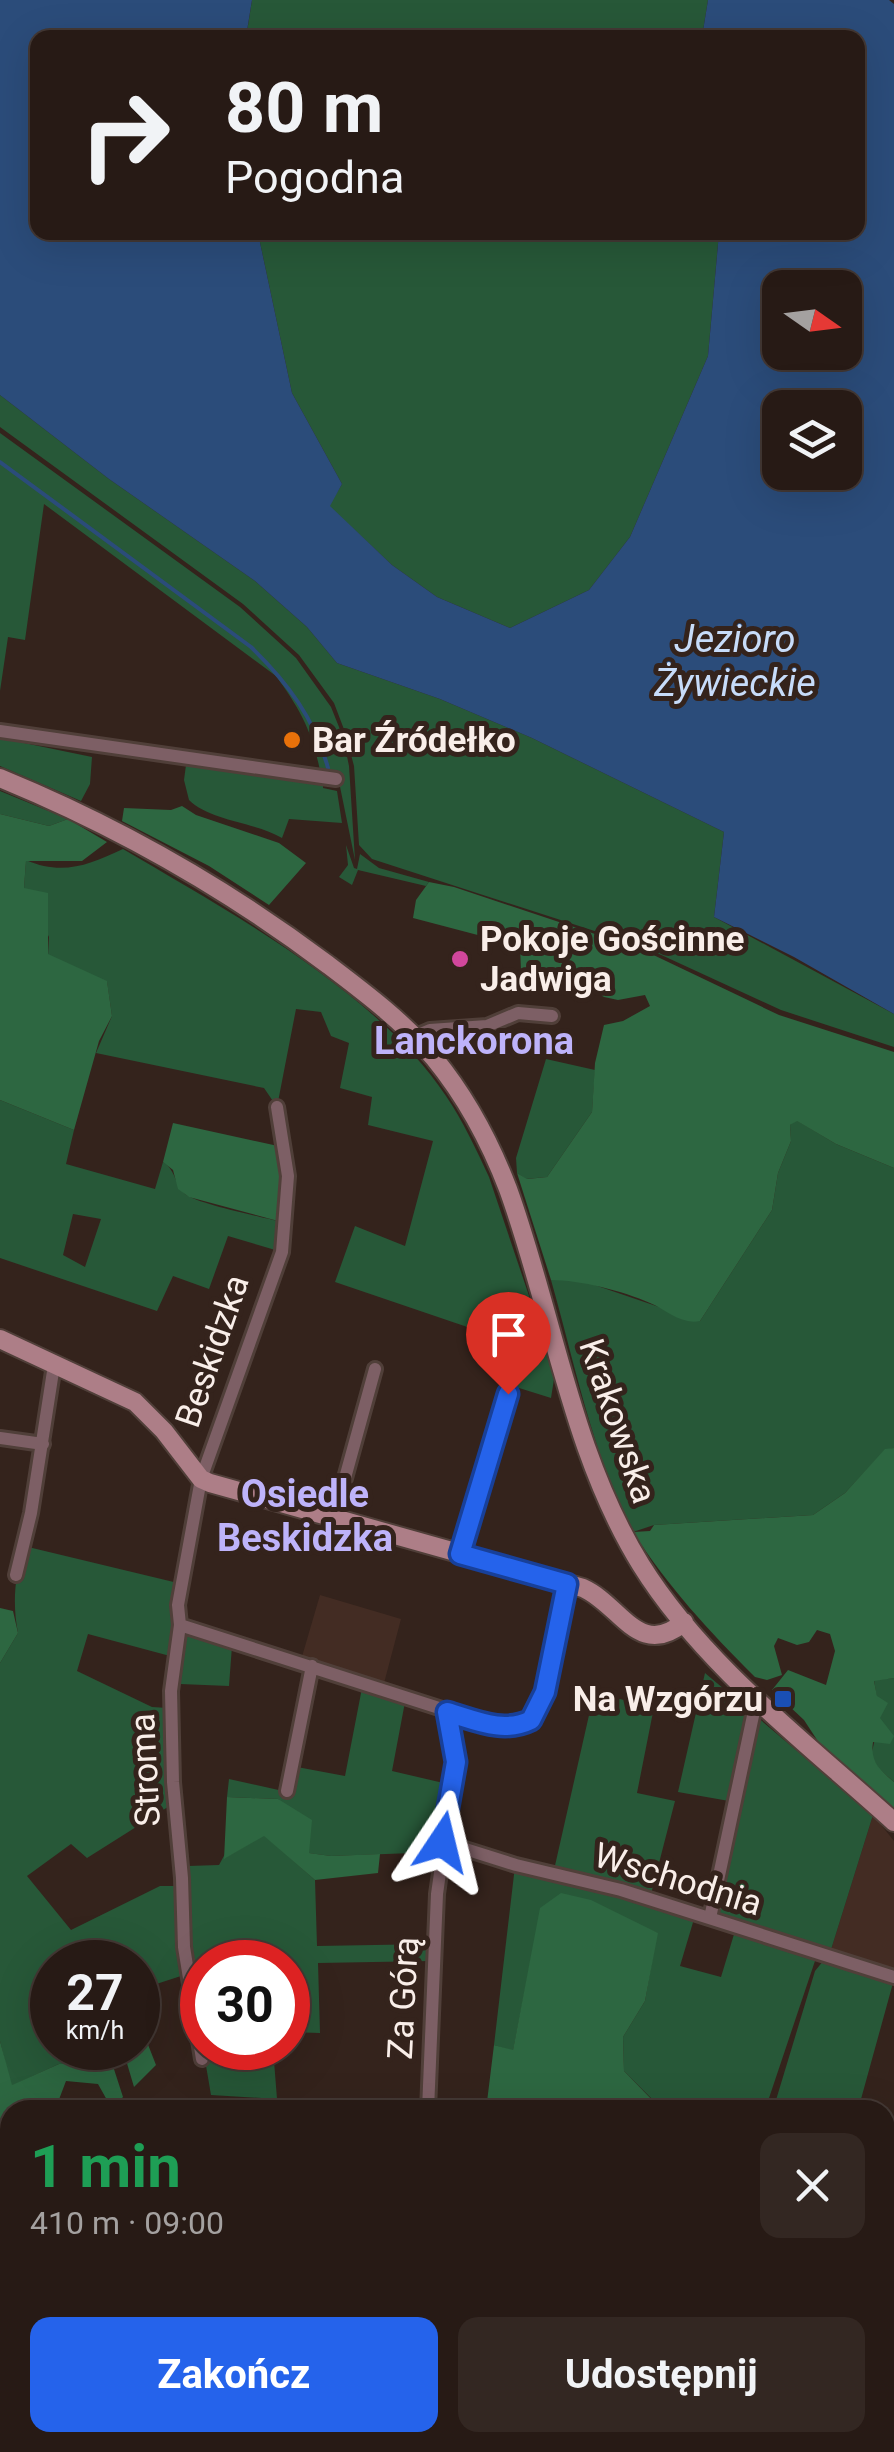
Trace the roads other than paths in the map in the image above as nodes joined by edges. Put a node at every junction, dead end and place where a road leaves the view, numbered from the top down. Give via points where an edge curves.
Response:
1 (0, 732) edge
2 (0, 778) edge
3 (336, 779) dead end
4 (552, 1016) dead end
5 (414, 1037) junction
6 (277, 1106) dead end
7 (0, 1339) edge
8 (54, 1365) junction
9 (376, 1369) dead end
10 (508, 1394) dead end
11 (0, 1438) edge
12 (44, 1444) junction
13 (201, 1479) junction
14 (334, 1518) junction
15 (460, 1554) junction
16 (16, 1575) dead end
17 (567, 1584) junction
18 (684, 1622) junction
19 (180, 1625) junction
20 (312, 1666) junction
21 (757, 1697) junction
22 (447, 1712) junction
23 (286, 1791) dead end
24 (894, 1822) edge
25 (442, 1842) junction
26 (710, 1918) junction
27 (184, 1940) edge
28 (894, 1977) edge
29 (429, 2100) edge

1 - 3 street
2 - 5 main road, Krakowska via 234,897
4 - 5 street via 518,1013 486,1026
5 - 18 main road, Krakowska via 456,1088 499,1166 610,1509
6 - 13 street, Beskidzka via 288,1176 282,1252
7 - 8 main road
8 - 12 street
8 - 13 main road via 135,1402
9 - 14 street
10 - 15 street
11 - 12 street
12 - 16 street
13 - 14 main road, Beskidzka
13 - 19 street, Stroma
14 - 15 main road, Beskidzka
15 - 17 main road, Beskidzka
17 - 18 main road, Beskidzka via 593,1592 648,1635 667,1636
17 - 22 street via 545,1692 531,1720 503,1727
18 - 21 main road, Krakowska
19 - 20 street
19 - 27 street, Stroma via 171,1691
20 - 22 street
20 - 23 street
21 - 24 main road, Krakowska
21 - 26 street
22 - 25 street, Za Górą via 456,1762
25 - 26 street, Wschodnia
25 - 29 street, Za Górą
26 - 28 street, Wschodnia

